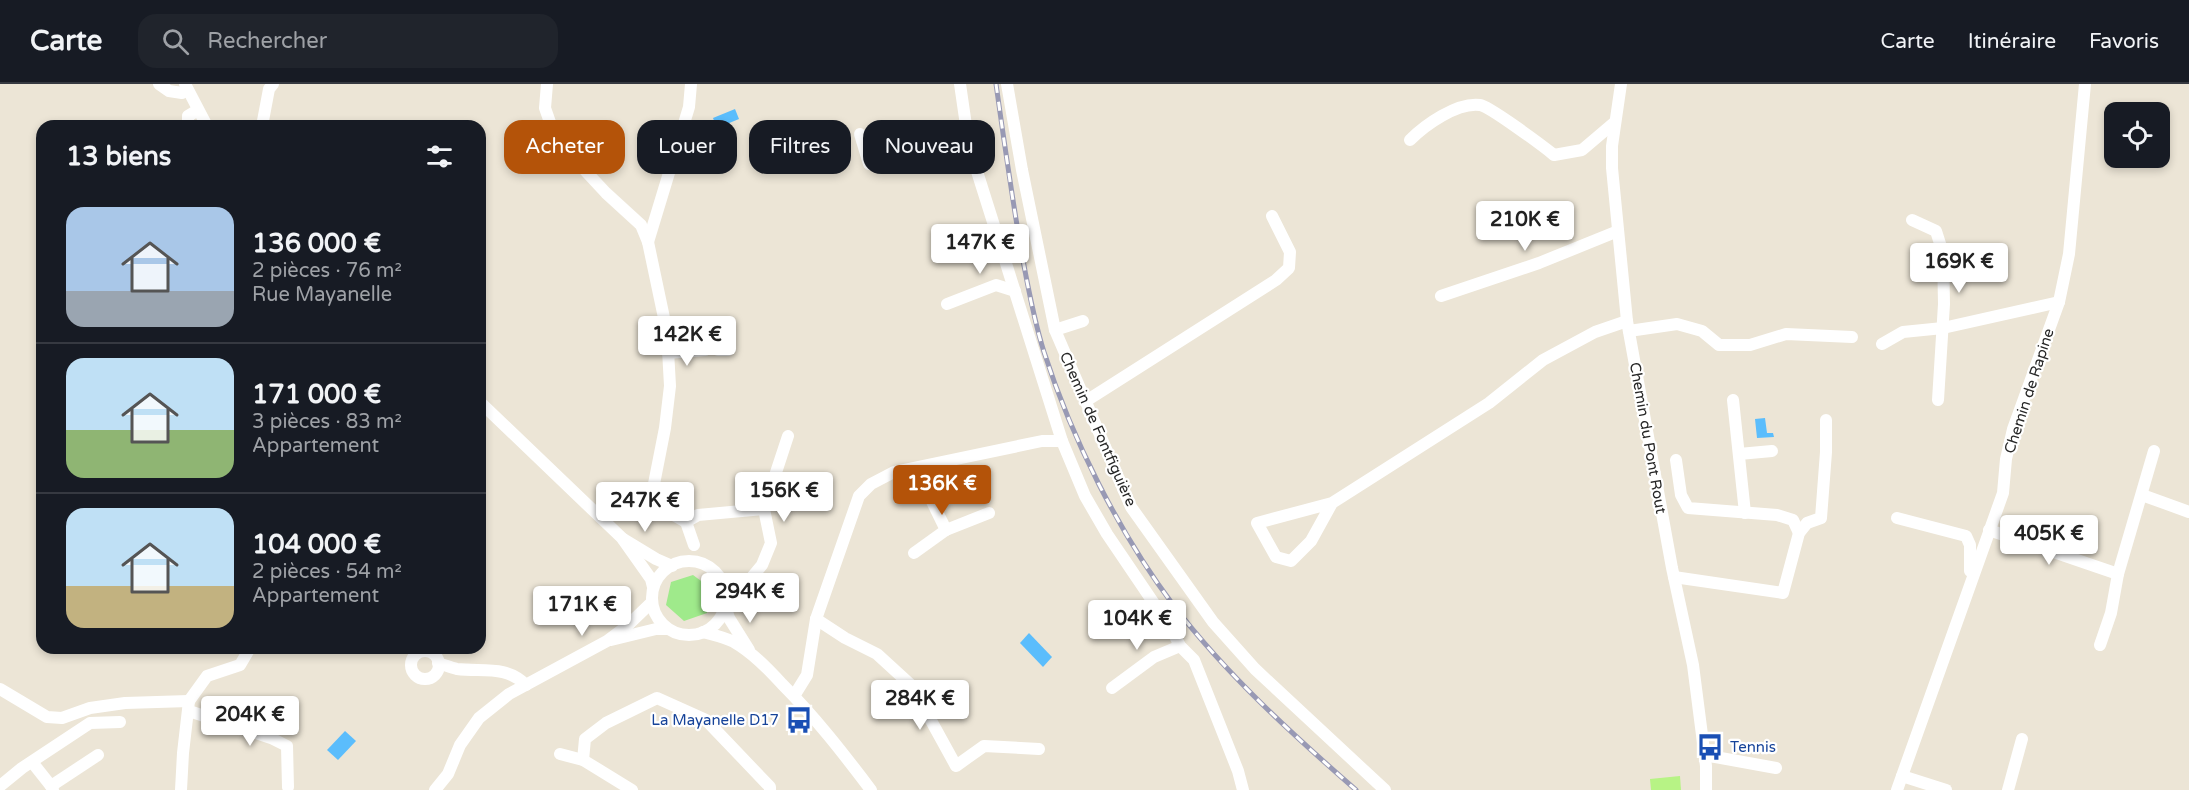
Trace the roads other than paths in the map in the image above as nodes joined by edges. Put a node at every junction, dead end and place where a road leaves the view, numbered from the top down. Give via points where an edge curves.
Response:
1 (159, 84) edge
2 (273, 84) edge
3 (547, 84) edge
4 (691, 84) edge
5 (960, 84) edge
6 (1008, 84) edge
7 (1621, 84) edge
8 (2085, 84) edge
9 (186, 87) edge
10 (198, 110) junction
11 (188, 120) edge
12 (204, 120) edge
13 (263, 120) edge
14 (965, 120) edge
15 (1615, 122) junction
16 (860, 134) dead end
17 (1410, 140) dead end
18 (863, 144) edge
19 (978, 174) edge
20 (1272, 216) dead end
21 (1912, 220) dead end
22 (1618, 231) junction
23 (648, 242) junction
24 (1015, 291) junction
25 (1441, 296) dead end
26 (2059, 302) junction
27 (947, 304) dead end
28 (1083, 321) dead end
29 (1628, 326) junction
30 (1942, 328) junction
31 (1055, 330) junction
32 (1852, 337) dead end
33 (1882, 344) dead end
34 (717, 350) dead end
35 (668, 353) junction
36 (1733, 400) dead end
37 (1938, 400) dead end
38 (1086, 401) junction
39 (486, 408) edge
40 (1826, 420) dead end
41 (788, 436) dead end
42 (1062, 441) junction
43 (2154, 450) dead end
44 (1772, 451) dead end
45 (1739, 454) junction
46 (1676, 460) dead end
47 (916, 469) junction
48 (2142, 495) junction
49 (1332, 503) junction
50 (764, 509) junction
51 (2189, 512) edge
52 (989, 513) dead end
53 (1745, 513) junction
54 (1898, 518) dead end
55 (686, 522) junction
56 (946, 530) junction
57 (1989, 530) junction
58 (1799, 533) junction
59 (622, 538) junction
60 (694, 545) junction
61 (914, 553) dead end
62 (685, 562) junction
63 (703, 564) junction
64 (672, 566) junction
65 (2118, 574) junction
66 (1674, 577) junction
67 (1971, 581) junction
68 (653, 587) junction
69 (742, 590) dead end
70 (652, 602) junction
71 (725, 605) junction
72 (816, 620) junction
73 (668, 629) junction
74 (703, 632) junction
75 (607, 641) junction
76 (2100, 645) dead end
77 (1180, 646) junction
78 (246, 654) edge
79 (416, 654) edge
80 (429, 654) edge
81 (751, 654) junction
82 (438, 663) junction
83 (454, 669) junction
84 (433, 676) junction
85 (526, 685) junction
86 (1112, 688) dead end
87 (0, 689) edge
88 (794, 696) junction
89 (189, 706) junction
90 (120, 722) dead end
91 (2022, 739) dead end
92 (1039, 749) dead end
93 (560, 754) dead end
94 (98, 755) dead end
95 (1704, 755) junction
96 (583, 760) junction
97 (32, 762) junction
98 (1776, 768) dead end
99 (448, 774) junction
100 (1902, 776) junction
101 (0, 786) edge
102 (288, 787) dead end
103 (52, 788) edge
104 (181, 790) edge
105 (435, 790) edge
106 (449, 790) edge
107 (632, 790) edge
108 (770, 790) edge
109 (871, 790) edge
110 (1243, 790) edge
111 (1386, 790) edge
112 (1706, 790) edge
113 (1897, 790) edge
114 (1947, 790) edge
115 (2008, 790) edge

1 - 9 street via 182,93
2 - 13 street
3 - 23 street via 545,108 565,150 640,225
4 - 23 street via 688,107
5 - 14 street
6 - 31 street, Chemin de Fontfiguière
7 - 15 street, Chemin du Pont Rout
8 - 26 street, Chemin de Rapine via 2069,254
9 - 10 street
10 - 11 street
10 - 12 street
15 - 17 street via 1582,150 1554,154 1482,105 1465,105 1424,126
15 - 22 street, Chemin du Pont Rout via 1612,168
16 - 18 street
19 - 24 street
20 - 38 street via 1290,252 1289,268
21 - 30 street via 1936,231 1943,253
22 - 25 street
22 - 29 street, Chemin du Pont Rout
23 - 35 street
24 - 27 street via 996,285
24 - 42 street
26 - 30 street
26 - 57 street, Chemin de Rapine via 2013,429 2003,493
28 - 31 street
29 - 32 street via 1677,324 1702,332 1719,345 1750,345 1786,334
29 - 49 street via 1595,332 1544,360 1489,403
29 - 66 street, Chemin du Pont Rout
30 - 33 street via 1903,332
30 - 37 street
31 - 38 street, Chemin de Fontfiguière
34 - 35 street
35 - 55 street via 670,386 652,494 654,504
36 - 45 street
38 - 111 street, Chemin de Fontfiguière via 1131,507 1213,622 1255,669
39 - 59 street
40 - 58 street via 1821,518 1807,523
41 - 50 street
42 - 47 street via 1042,441
42 - 77 street via 1085,496
43 - 48 street
44 - 45 street
45 - 53 street
46 - 53 street via 1681,495 1688,508
47 - 56 street
47 - 72 street via 894,472 871,484 859,496
48 - 51 street
48 - 65 street
49 - 49 street via 1311,541 1291,561 1276,557 1257,523
50 - 55 street via 698,515
50 - 69 street via 771,543 762,565
52 - 56 street
53 - 58 street via 1793,520
54 - 67 street via 1966,536
55 - 60 street
56 - 61 street
57 - 65 street
57 - 67 street, Chemin de Rapine
58 - 66 street via 1783,593
59 - 64 street
59 - 68 street
60 - 62 street
60 - 63 street
62 - 63 street
62 - 64 street
63 - 71 street via 718,577
64 - 68 street via 660,574
65 - 76 street
66 - 95 street, Chemin du Pont Rout via 1694,665
67 - 100 street, Chemin de Rapine
68 - 70 street
70 - 73 street via 654,613
70 - 75 street
71 - 74 street via 717,621
71 - 81 street
72 - 88 street via 807,675
72 - 92 street via 877,654 912,686 956,766 984,746
73 - 74 street via 686,635
73 - 75 street
74 - 81 street via 724,638
75 - 85 street
77 - 86 street via 1154,657
77 - 110 street via 1194,660
78 - 89 street via 240,665 207,676
79 - 84 street via 411,669 416,676
80 - 82 street via 435,655
81 - 88 street
82 - 83 street
82 - 84 street
83 - 84 street
83 - 85 street via 508,672
85 - 99 street via 479,718 460,745
87 - 89 street via 47,717 62,718 125,703
88 - 109 street via 831,736
89 - 102 street via 287,746
89 - 104 street
90 - 97 street via 90,723
91 - 115 street
93 - 96 street
94 - 103 street
95 - 98 street
95 - 112 street, Chemin du Pont Rout
96 - 107 street
96 - 108 street via 585,739 606,723 657,698 705,720
97 - 101 street
97 - 103 street
99 - 105 street
99 - 106 street
100 - 113 street, Chemin de Rapine
100 - 114 street

